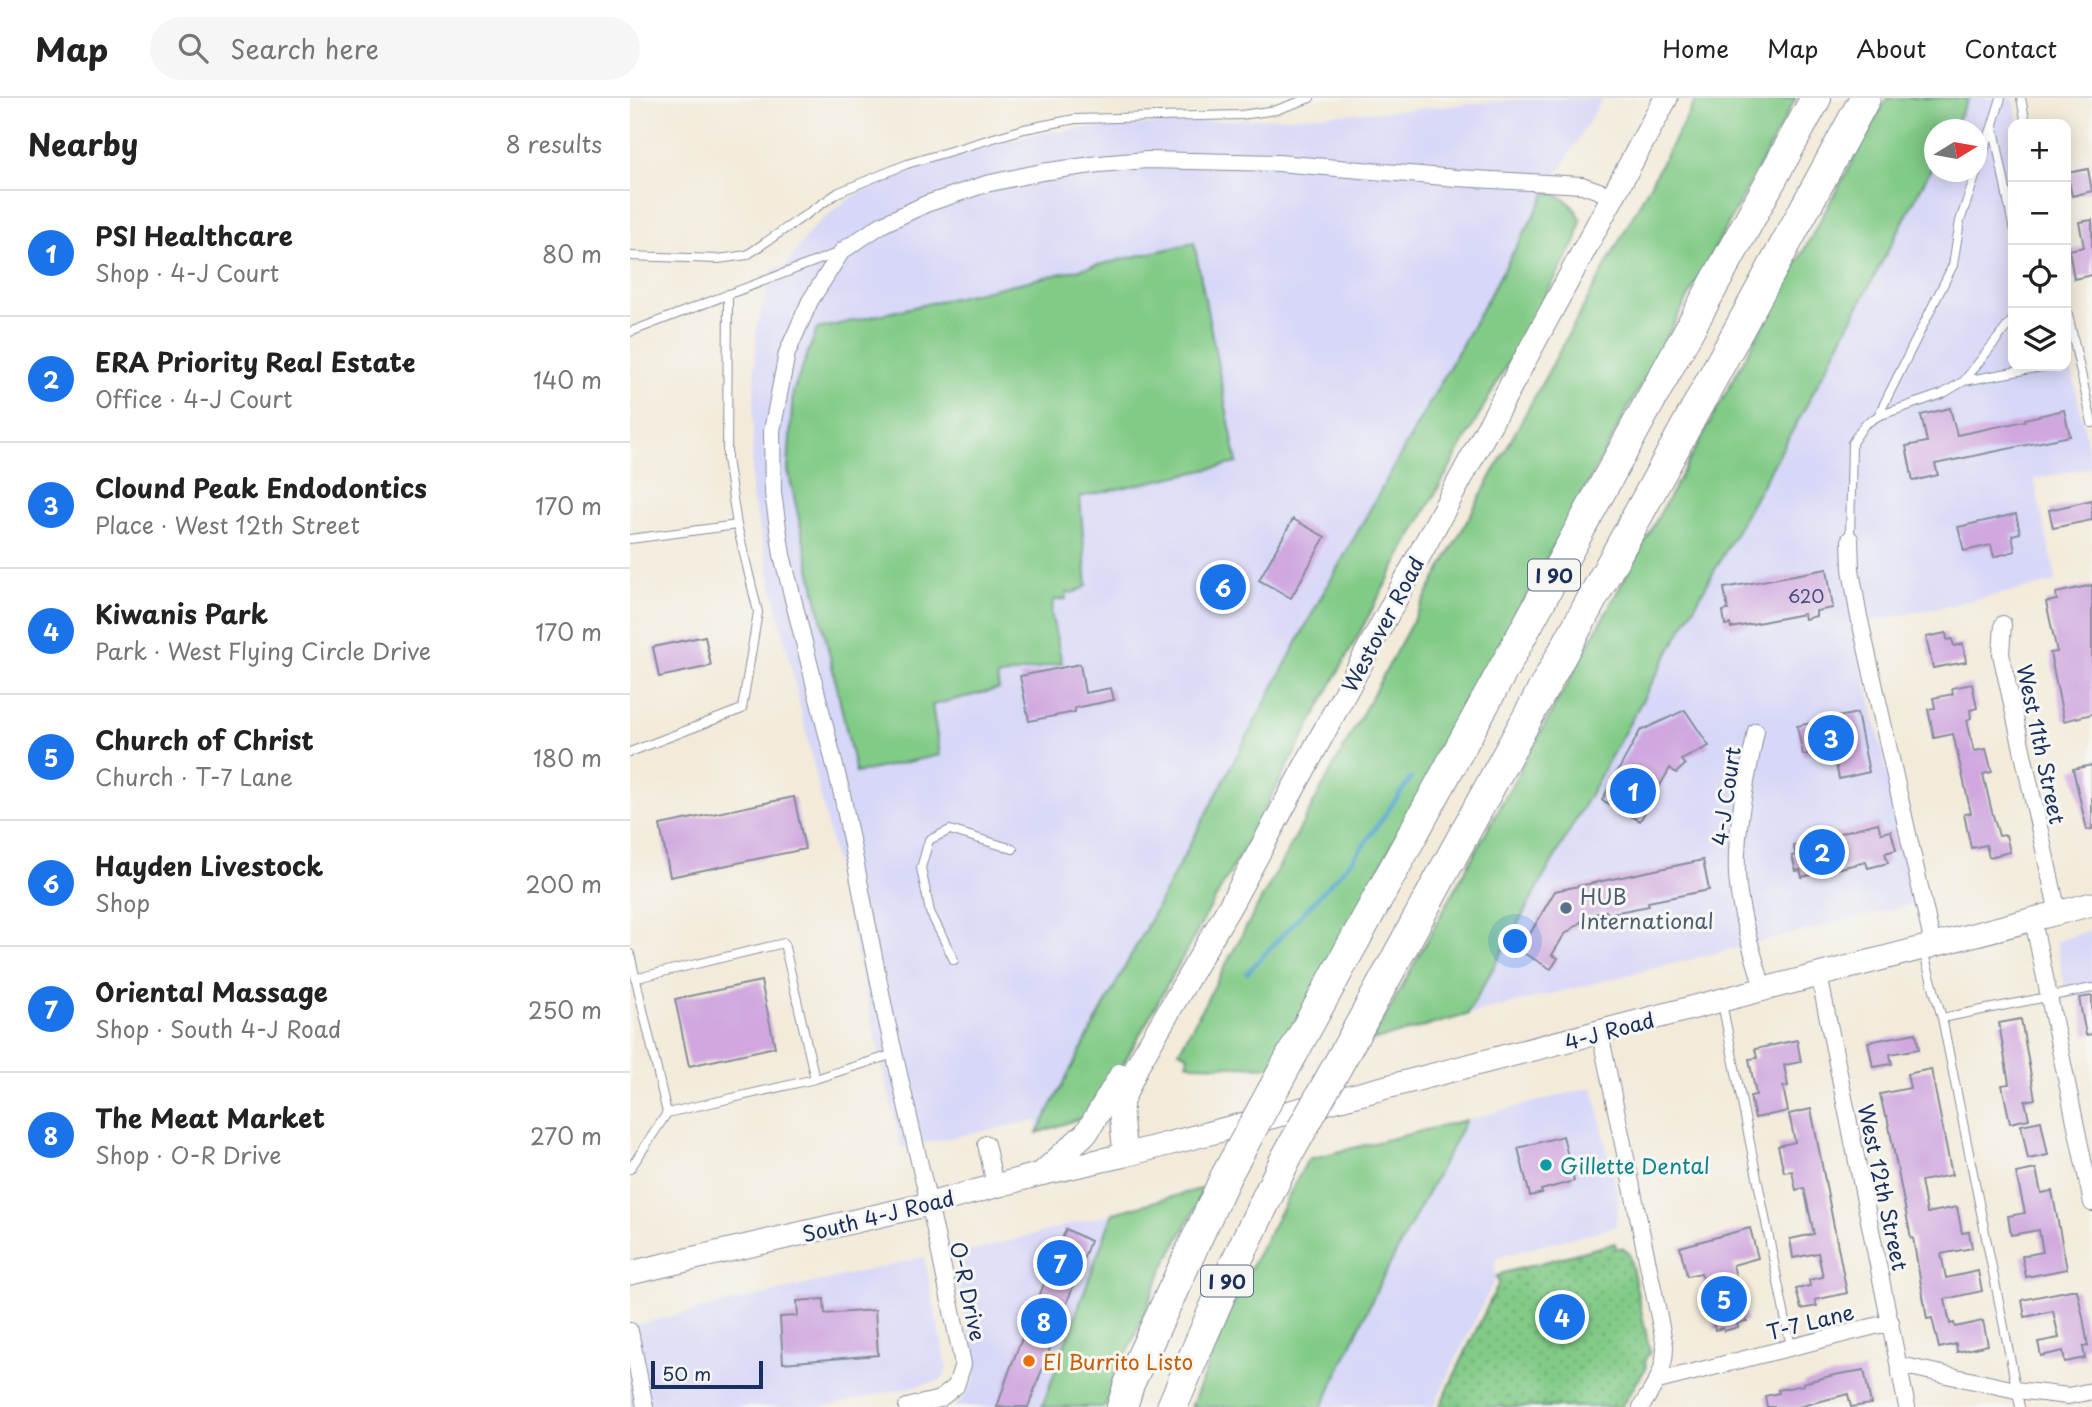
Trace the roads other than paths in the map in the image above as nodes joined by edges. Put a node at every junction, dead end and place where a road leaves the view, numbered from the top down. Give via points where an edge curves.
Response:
1 (1310, 98) edge
2 (1666, 98) edge
3 (1816, 98) edge
4 (1865, 98) edge
5 (2001, 98) edge
6 (2021, 98) edge
7 (2025, 119) edge
8 (1993, 124) junction
9 (1613, 196) junction
10 (2008, 200) edge
11 (842, 251) junction
12 (630, 256) edge
13 (728, 294) junction
14 (2067, 308) edge
15 (2008, 325) edge
16 (630, 331) edge
17 (2019, 371) edge
18 (1964, 381) junction
19 (1878, 416) junction
20 (2092, 424) edge
21 (737, 525) junction
22 (630, 538) edge
23 (1850, 538) joint
24 (2003, 624) dead end
25 (1756, 731) dead end
26 (630, 752) edge
27 (1013, 849) dead end
28 (2092, 904) edge
29 (2058, 913) junction
30 (2033, 920) junction
31 (1928, 946) junction
32 (630, 954) edge
33 (954, 960) dead end
34 (1819, 975) junction
35 (637, 978) junction
36 (2092, 988) edge
37 (1763, 989) junction
38 (2049, 997) junction
39 (1721, 1000) junction
40 (1942, 1018) junction
41 (1600, 1033) junction
42 (894, 1054) junction
43 (1138, 1064) junction
44 (815, 1079) junction
45 (667, 1113) junction
46 (2084, 1124) edge
47 (986, 1144) dead end
48 (1125, 1155) junction
49 (630, 1169) edge
50 (1040, 1174) junction
51 (995, 1185) junction
52 (929, 1203) junction
53 (2092, 1203) edge
54 (630, 1273) edge
55 (1891, 1322) junction
56 (630, 1331) edge
57 (1791, 1347) junction
58 (1900, 1366) junction
59 (1658, 1381) junction
60 (2016, 1390) junction
61 (2092, 1391) edge
62 (645, 1407) edge
63 (907, 1407) edge
64 (1122, 1407) edge
65 (1172, 1407) edge
66 (1641, 1407) edge
67 (1908, 1407) edge
68 (2020, 1407) edge

1 - 12 lane via 1276,110 1241,115 1076,119 1024,129 907,164 839,192 747,255 719,259
2 - 9 main road, Westover Road
3 - 64 highway, I 90, bridge via 1226,1176
4 - 65 highway, I 90, bridge via 1286,1158
5 - 8 lane
6 - 7 lane
8 - 10 lane
8 - 19 lane via 1960,221 1953,265
9 - 11 street via 1582,185 1278,163 1147,160 1042,172 986,184 883,223
9 - 43 main road, Westover Road via 1231,904
11 - 13 lane
11 - 42 street, O-R Drive via 810,302 787,353 772,431 773,493 782,555 842,794
13 - 16 lane
13 - 21 lane via 727,459
14 - 20 lane
15 - 18 lane
17 - 18 lane
18 - 19 lane via 1942,394
19 - 23 lane via 1864,425 1852,443
21 - 22 lane
21 - 26 lane via 758,612 742,709
23 - 31 street via 1858,612
24 - 29 street, West 11th Street via 2001,654
25 - 37 street, 4-J Court via 1737,836 1737,876 1742,914
27 - 33 lane via 950,830 929,840 921,868 930,912
28 - 29 main road, 4-J Road
29 - 30 main road, 4-J Road
30 - 31 main road, 4-J Road
30 - 38 street
31 - 34 main road, 4-J Road
31 - 40 lane
32 - 35 lane
34 - 37 main road, 4-J Road
34 - 55 street, West 12th Street
35 - 44 lane via 784,943
35 - 45 lane
36 - 38 lane
37 - 39 main road, 4-J Road
38 - 40 lane
38 - 46 street
39 - 41 main road, 4-J Road
39 - 57 lane
40 - 60 lane
41 - 48 main road, 4-J Road
41 - 59 street via 1665,1346
42 - 44 lane
42 - 52 street, O-R Drive
43 - 48 main road, Westover Road via 1122,1101
43 - 50 main road via 1122,1073 1087,1132
44 - 45 lane
45 - 49 lane
46 - 53 street
47 - 51 street
48 - 50 main road, South 4-J Road
50 - 51 main road, South 4-J Road
51 - 52 main road, South 4-J Road
52 - 54 main road, South 4-J Road
52 - 63 street, O-R Drive via 963,1364 956,1386 940,1399
55 - 57 street, T-7 Lane
55 - 58 street, West 12th Street
56 - 62 street
57 - 59 street, T-7 Lane
58 - 60 street
58 - 67 street, West 12th Street
59 - 66 street
60 - 61 street via 2068,1396
60 - 68 lane

